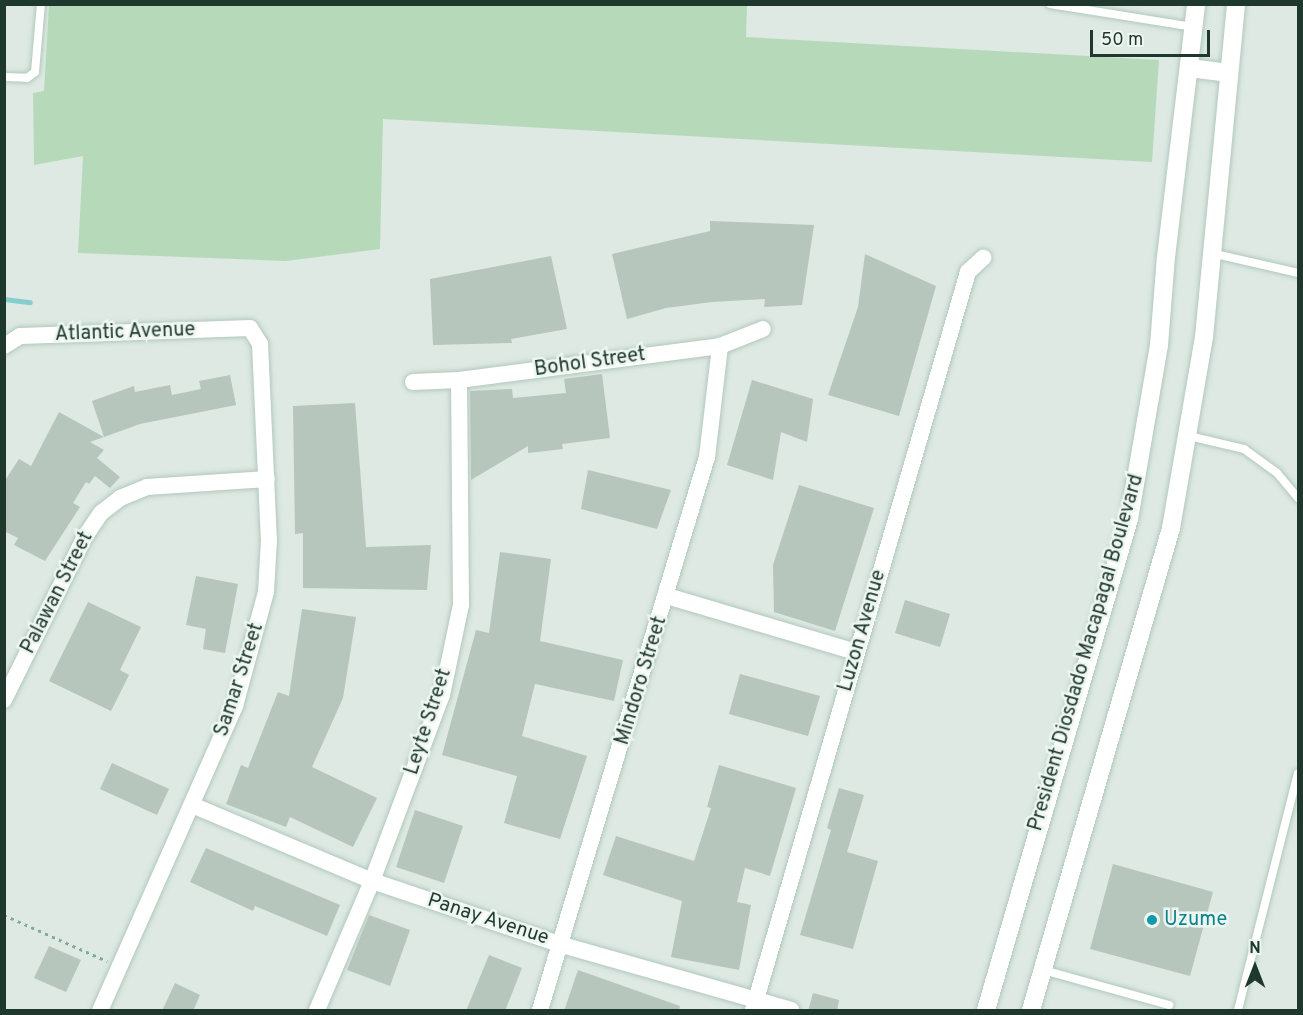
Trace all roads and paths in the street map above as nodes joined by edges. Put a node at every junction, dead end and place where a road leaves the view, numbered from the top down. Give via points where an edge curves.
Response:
1 (41, 4) edge
2 (1050, 4) edge
3 (1197, 4) edge
4 (1236, 4) edge
5 (1194, 27) junction
6 (1189, 69) junction
7 (1228, 73) junction
8 (4, 76) edge
9 (1210, 253) junction
10 (983, 258) dead end
11 (1299, 273) edge
12 (250, 328) joint
13 (763, 329) dead end
14 (4, 346) edge
15 (720, 346) junction
16 (459, 380) junction
17 (413, 382) dead end
18 (1189, 436) junction
19 (267, 479) junction
20 (1299, 498) edge
21 (667, 596) junction
22 (856, 652) junction
23 (4, 700) edge
24 (1299, 773) edge
25 (192, 805) junction
26 (372, 881) junction
27 (4, 915) edge
28 (562, 945) junction
29 (121, 968) junction
30 (1043, 970) junction
31 (754, 1005) edge
32 (1169, 1005) dead end
33 (100, 1011) edge
34 (317, 1011) edge
35 (540, 1011) edge
36 (791, 1011) edge
37 (986, 1011) edge
38 (1031, 1011) edge
39 (1238, 1011) edge

1 - 8 lane via 35,72 27,78
2 - 5 lane
3 - 5 main road, President Diosdado Macapagal Boulevard
4 - 7 main road
5 - 6 main road, President Diosdado Macapagal Boulevard
6 - 7 main road
6 - 37 main road, President Diosdado Macapagal Boulevard via 1159,345 1129,519
7 - 9 main road
9 - 11 lane
9 - 18 main road via 1204,337
10 - 22 street, Luzon Avenue via 968,272
12 - 14 street, Atlantic Avenue via 20,336
12 - 19 street, Samar Street via 260,344
13 - 15 street, Bohol Street
15 - 16 street, Bohol Street
15 - 21 street, Mindoro Street via 707,457
16 - 17 street, Bohol Street
16 - 26 street, Leyte Street via 461,605 442,695
18 - 20 lane via 1244,449 1277,473
18 - 30 main road via 1161,565
19 - 23 street, Palawan Street via 147,487 120,498 101,513 84,538
19 - 25 street, Samar Street via 267,592 236,706
21 - 22 street
21 - 28 street, Mindoro Street
22 - 31 street, Luzon Avenue
24 - 39 lane
25 - 26 street, Panay Avenue
25 - 29 street, Samar Street
26 - 28 street, Panay Avenue
26 - 34 street, Leyte Street
27 - 29 path
28 - 31 street, Panay Avenue
28 - 35 street, Mindoro Street
29 - 33 street, Samar Street
30 - 32 lane
30 - 38 main road
31 - 36 street, Panay Avenue

